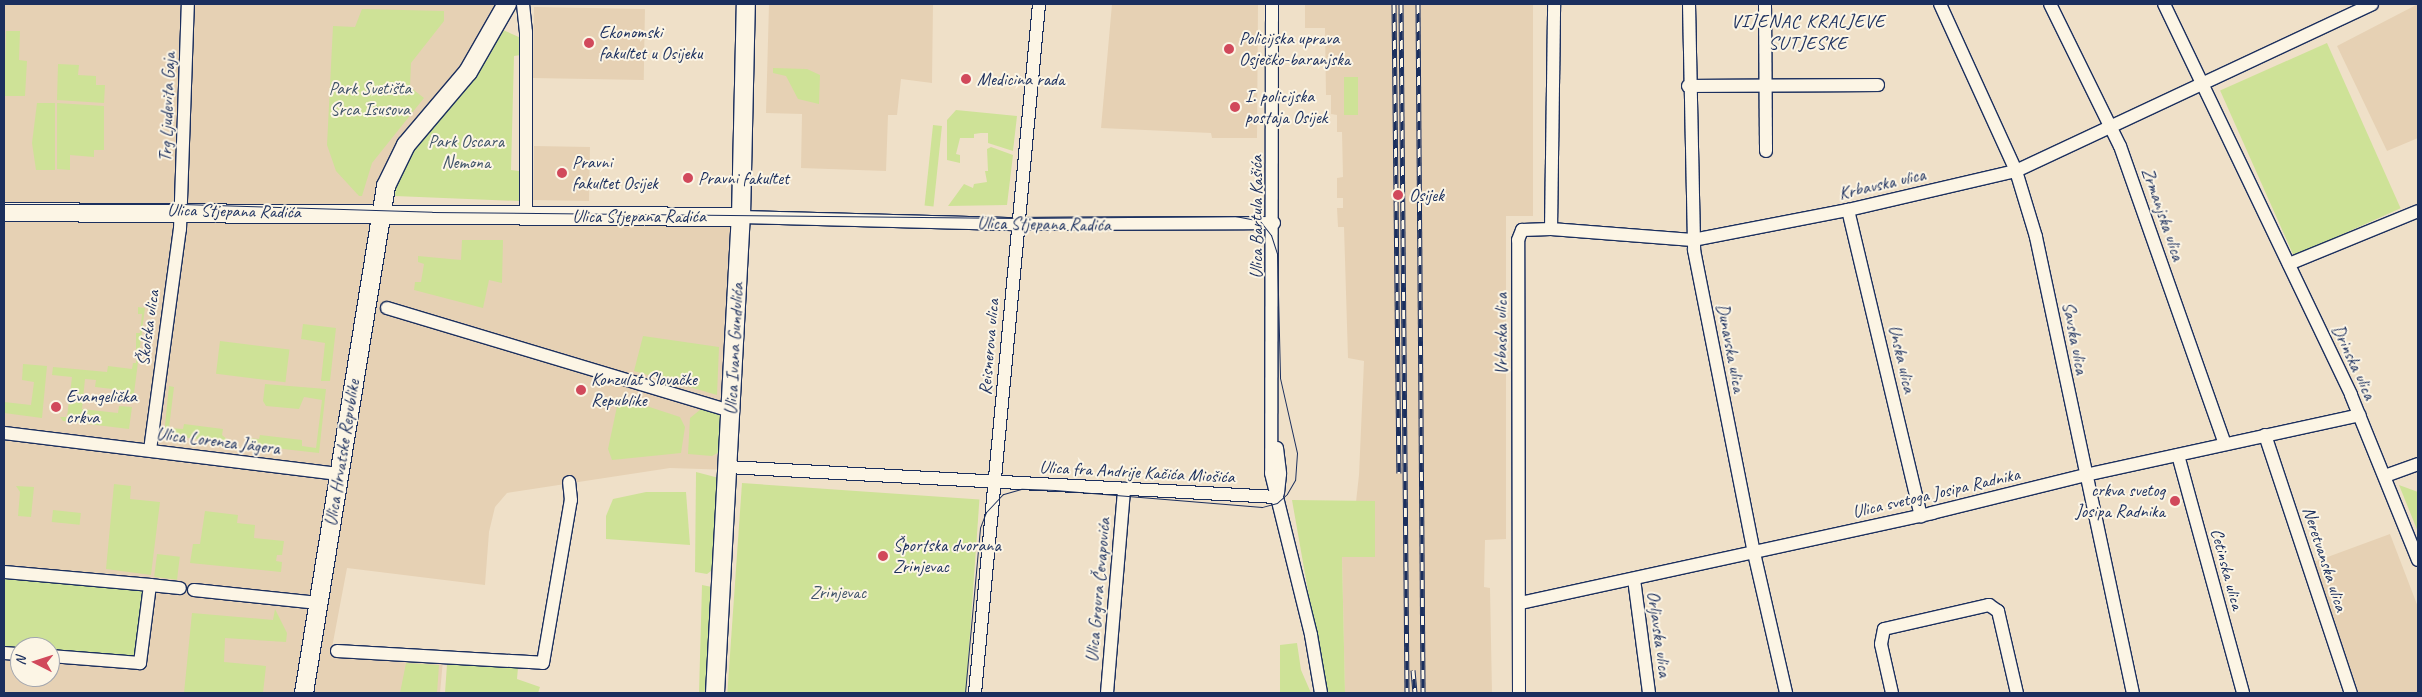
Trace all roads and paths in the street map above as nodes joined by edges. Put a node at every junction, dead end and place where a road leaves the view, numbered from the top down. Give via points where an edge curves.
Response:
1 (188, 4) edge
2 (508, 4) edge
3 (523, 4) edge
4 (746, 4) edge
5 (1039, 4) edge
6 (1272, 4) edge
7 (1554, 4) edge
8 (1689, 4) edge
9 (1765, 4) edge
10 (1940, 4) edge
11 (2050, 4) edge
12 (2164, 4) edge
13 (2372, 4) edge
14 (2202, 83) junction
15 (1878, 85) dead end
16 (1688, 86) junction
17 (1764, 86) junction
18 (2112, 129) junction
19 (1766, 151) dead end
20 (2016, 171) junction
21 (1848, 210) junction
22 (181, 211) junction
23 (2418, 211) edge
24 (4, 212) edge
25 (380, 213) junction
26 (526, 215) junction
27 (741, 217) junction
28 (1274, 223) junction
29 (1017, 224) junction
30 (1551, 229) junction
31 (1693, 240) junction
32 (2289, 264) junction
33 (387, 308) dead end
34 (724, 409) dead end
35 (2360, 415) junction
36 (4, 433) edge
37 (2265, 436) junction
38 (2225, 444) junction
39 (150, 450) junction
40 (2178, 455) junction
41 (2418, 464) edge
42 (728, 467) junction
43 (339, 474) junction
44 (2085, 475) junction
45 (2385, 476) junction
46 (569, 482) dead end
47 (996, 482) junction
48 (1124, 489) junction
49 (1276, 497) junction
50 (1921, 516) junction
51 (1754, 552) junction
52 (2418, 560) edge
53 (4, 572) edge
54 (1634, 579) junction
55 (150, 585) junction
56 (180, 588) dead end
57 (194, 590) dead end
58 (318, 602) junction
59 (1520, 603) junction
60 (337, 651) dead end
61 (60, 657) edge
62 (304, 693) edge
63 (715, 693) edge
64 (975, 693) edge
65 (1108, 693) edge
66 (1321, 693) edge
67 (1519, 693) edge
68 (1649, 693) edge
69 (1786, 693) edge
70 (1892, 693) edge
71 (2017, 693) edge
72 (2133, 693) edge
73 (2243, 693) edge
74 (2351, 693) edge

1 - 22 street, Trg Ljudevita Gaja
2 - 25 street, Ulica Hrvatske Republike via 468,72 398,157 386,186
3 - 26 street via 526,32
4 - 27 street, Ulica Ivana Gundulića
5 - 29 street, Reisnerova ulica
6 - 28 street, Ulica Bartula Kašića
7 - 30 street
8 - 16 street, Dunavska ulica
9 - 17 street
10 - 20 street, Savska ulica
11 - 18 street, Zrmanjska ulica
12 - 14 street, Drinska ulica
13 - 14 street
14 - 18 street, Krbavska ulica
14 - 32 street, Drinska ulica
15 - 17 street
16 - 17 street
16 - 31 street, Dunavska ulica
17 - 19 street
18 - 20 street, Krbavska ulica
18 - 38 street, Zrmanjska ulica
20 - 21 street, Krbavska ulica
20 - 44 street, Savska ulica via 2036,237
21 - 31 street, Krbavska ulica
21 - 50 street, Unska ulica
22 - 24 street, Ulica Stjepana Radića
22 - 25 street, Ulica Stjepana Radića
22 - 39 street, Školska ulica
23 - 32 street
25 - 26 street, Ulica Stjepana Radića
25 - 43 street, Ulica Hrvatske Republike
26 - 27 street, Ulica Stjepana Radića
27 - 29 street, Ulica Stjepana Radića
27 - 42 street, Ulica Ivana Gundulića
28 - 29 street, Ulica Stjepana Radića
28 - 49 street, Ulica Bartula Kašića via 1271,473
29 - 47 street, Reisnerova ulica
30 - 31 street, Krbavska ulica
30 - 59 street, Vrbaska ulica via 1525,229 1518,236
31 - 51 street, Dunavska ulica
32 - 35 street, Drinska ulica
33 - 34 street
35 - 37 street, Ulica svetoga Josipa Radnika
35 - 45 street, Drinska ulica
36 - 39 street, Ulica Lorenza Jägera
37 - 38 street, Ulica svetoga Josipa Radnika
37 - 74 street, Neretvanska ulica
38 - 40 street, Ulica svetoga Josipa Radnika
39 - 43 street, Ulica Lorenza Jägera
40 - 44 street, Ulica svetoga Josipa Radnika
40 - 73 street, Cetinska ulica
41 - 45 street
42 - 47 street
42 - 63 street, Ulica Ivana Gundulića
43 - 58 street, Ulica Hrvatske Republike
44 - 50 street, Ulica svetoga Josipa Radnika
44 - 72 street, Savska ulica
45 - 52 street, Drinska ulica
46 - 60 street via 571,500 543,663
47 - 48 street, Ulica fra Andrije Kačića Miošića
47 - 64 street, Reisnerova ulica
48 - 49 street, Ulica fra Andrije Kačića Miošića
48 - 65 street, Ulica Grgura Čevapovića
49 - 66 street, Ulica Bartula Kašića via 1311,635
50 - 51 street, Ulica svetoga Josipa Radnika
51 - 54 street, Ulica svetoga Josipa Radnika
51 - 69 street, Dunavska ulica
53 - 55 street
54 - 59 street, Ulica svetoga Josipa Radnika
54 - 68 street, Orljavska ulica
55 - 56 street
55 - 61 street via 140,663
57 - 58 street
58 - 62 street, Ulica Hrvatske Republike
59 - 67 street, Vrbaska ulica
70 - 71 street via 1881,644 1884,629 1988,605 1998,611

